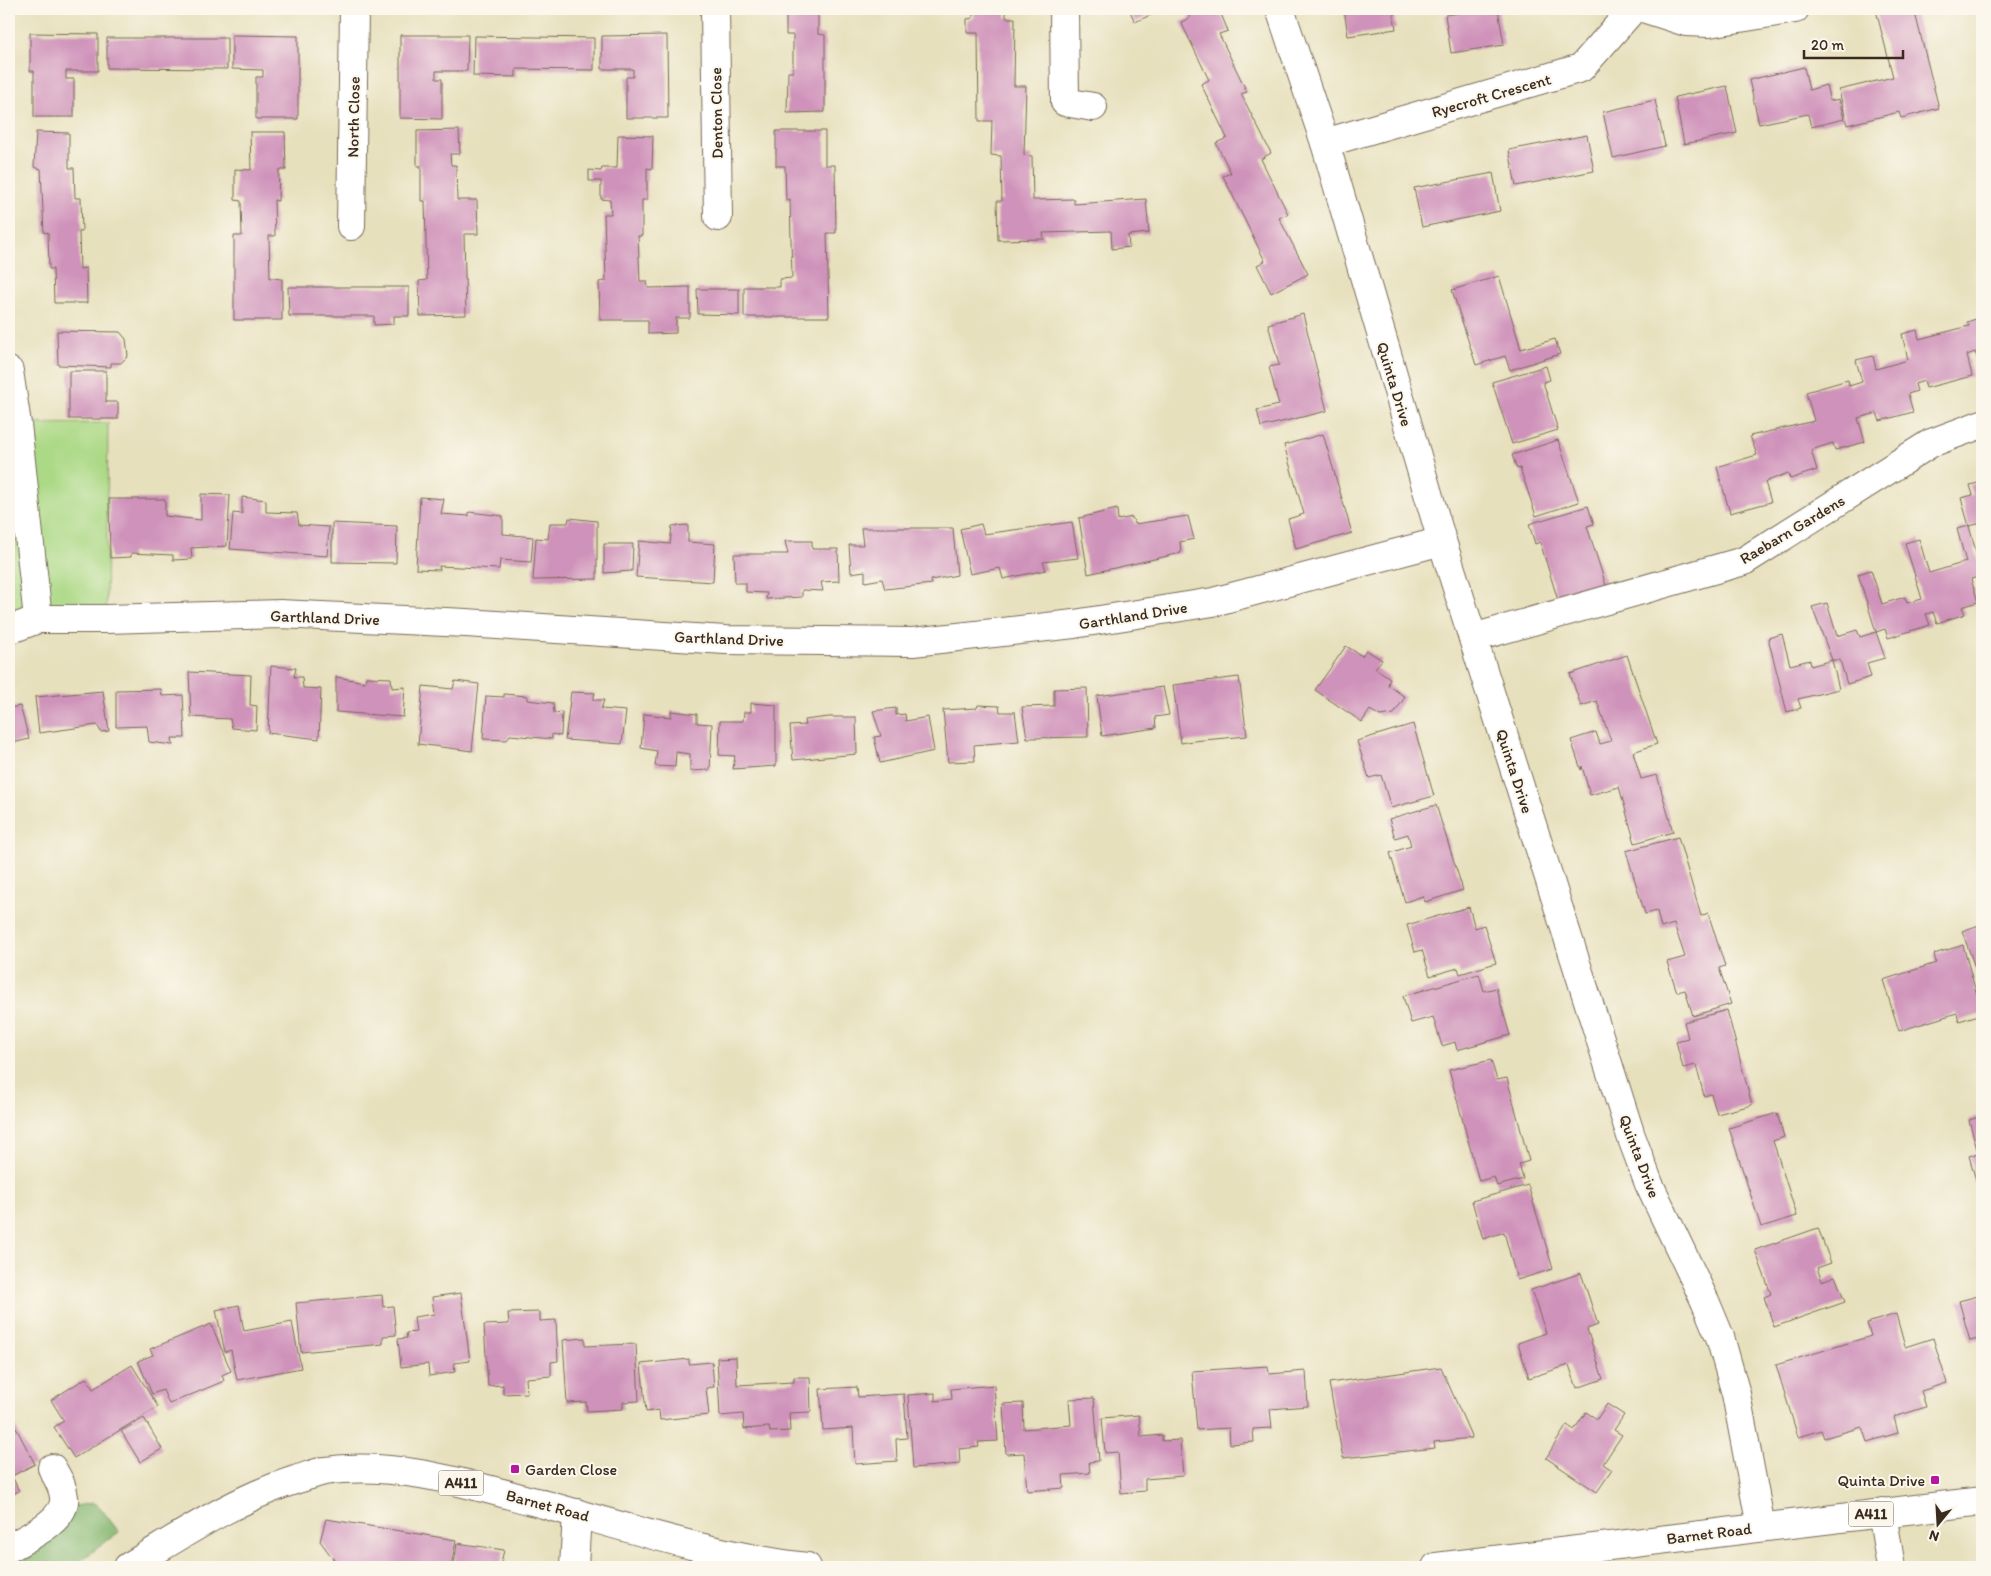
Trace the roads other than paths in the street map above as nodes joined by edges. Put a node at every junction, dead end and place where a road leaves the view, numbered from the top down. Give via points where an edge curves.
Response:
1 (354, 9) edge
2 (715, 9) edge
3 (1064, 9) edge
4 (1280, 9) edge
5 (1633, 9) edge
6 (1646, 9) edge
7 (1795, 9) edge
8 (1093, 107) dead end
9 (1325, 143) junction
10 (718, 217) dead end
11 (351, 226) dead end
12 (9, 372) edge
13 (1982, 424) edge
14 (1442, 541) junction
15 (38, 619) junction
16 (9, 630) edge
17 (1474, 638) junction
18 (52, 1468) dead end
19 (1982, 1501) edge
20 (1882, 1512) junction
21 (577, 1513) junction
22 (1761, 1527) junction
23 (9, 1548) edge
24 (779, 1566) edge
25 (128, 1567) edge
26 (574, 1567) edge
27 (807, 1567) edge
28 (1436, 1567) edge
29 (1891, 1567) edge

1 - 11 street, North Close
2 - 10 street, Denton Close
3 - 8 street via 1065,102
4 - 9 street, Quinta Drive
5 - 9 street, Ryecroft Crescent via 1581,68
6 - 7 street via 1686,22 1709,23
9 - 14 street, Quinta Drive
12 - 15 street
13 - 17 street, Raebarn Gardens via 1931,443 1744,561
14 - 15 street, Garthland Drive via 1212,602 1074,624 913,642 725,640 280,614
14 - 17 street, Quinta Drive
15 - 16 street, Garthland Drive
17 - 22 street, Quinta Drive via 1631,1136 1649,1184 1720,1338 1736,1394
18 - 23 street via 62,1487 63,1508 56,1519
19 - 20 street, Barnet Road / A411
20 - 22 street, Barnet Road / A411
20 - 29 street
21 - 24 street, Barnet Road / A411
21 - 25 street, Barnet Road / A411 via 400,1470 360,1468 323,1471 252,1496
21 - 26 street
22 - 28 street, Barnet Road / A411
24 - 27 street, Barnet Road / A411

